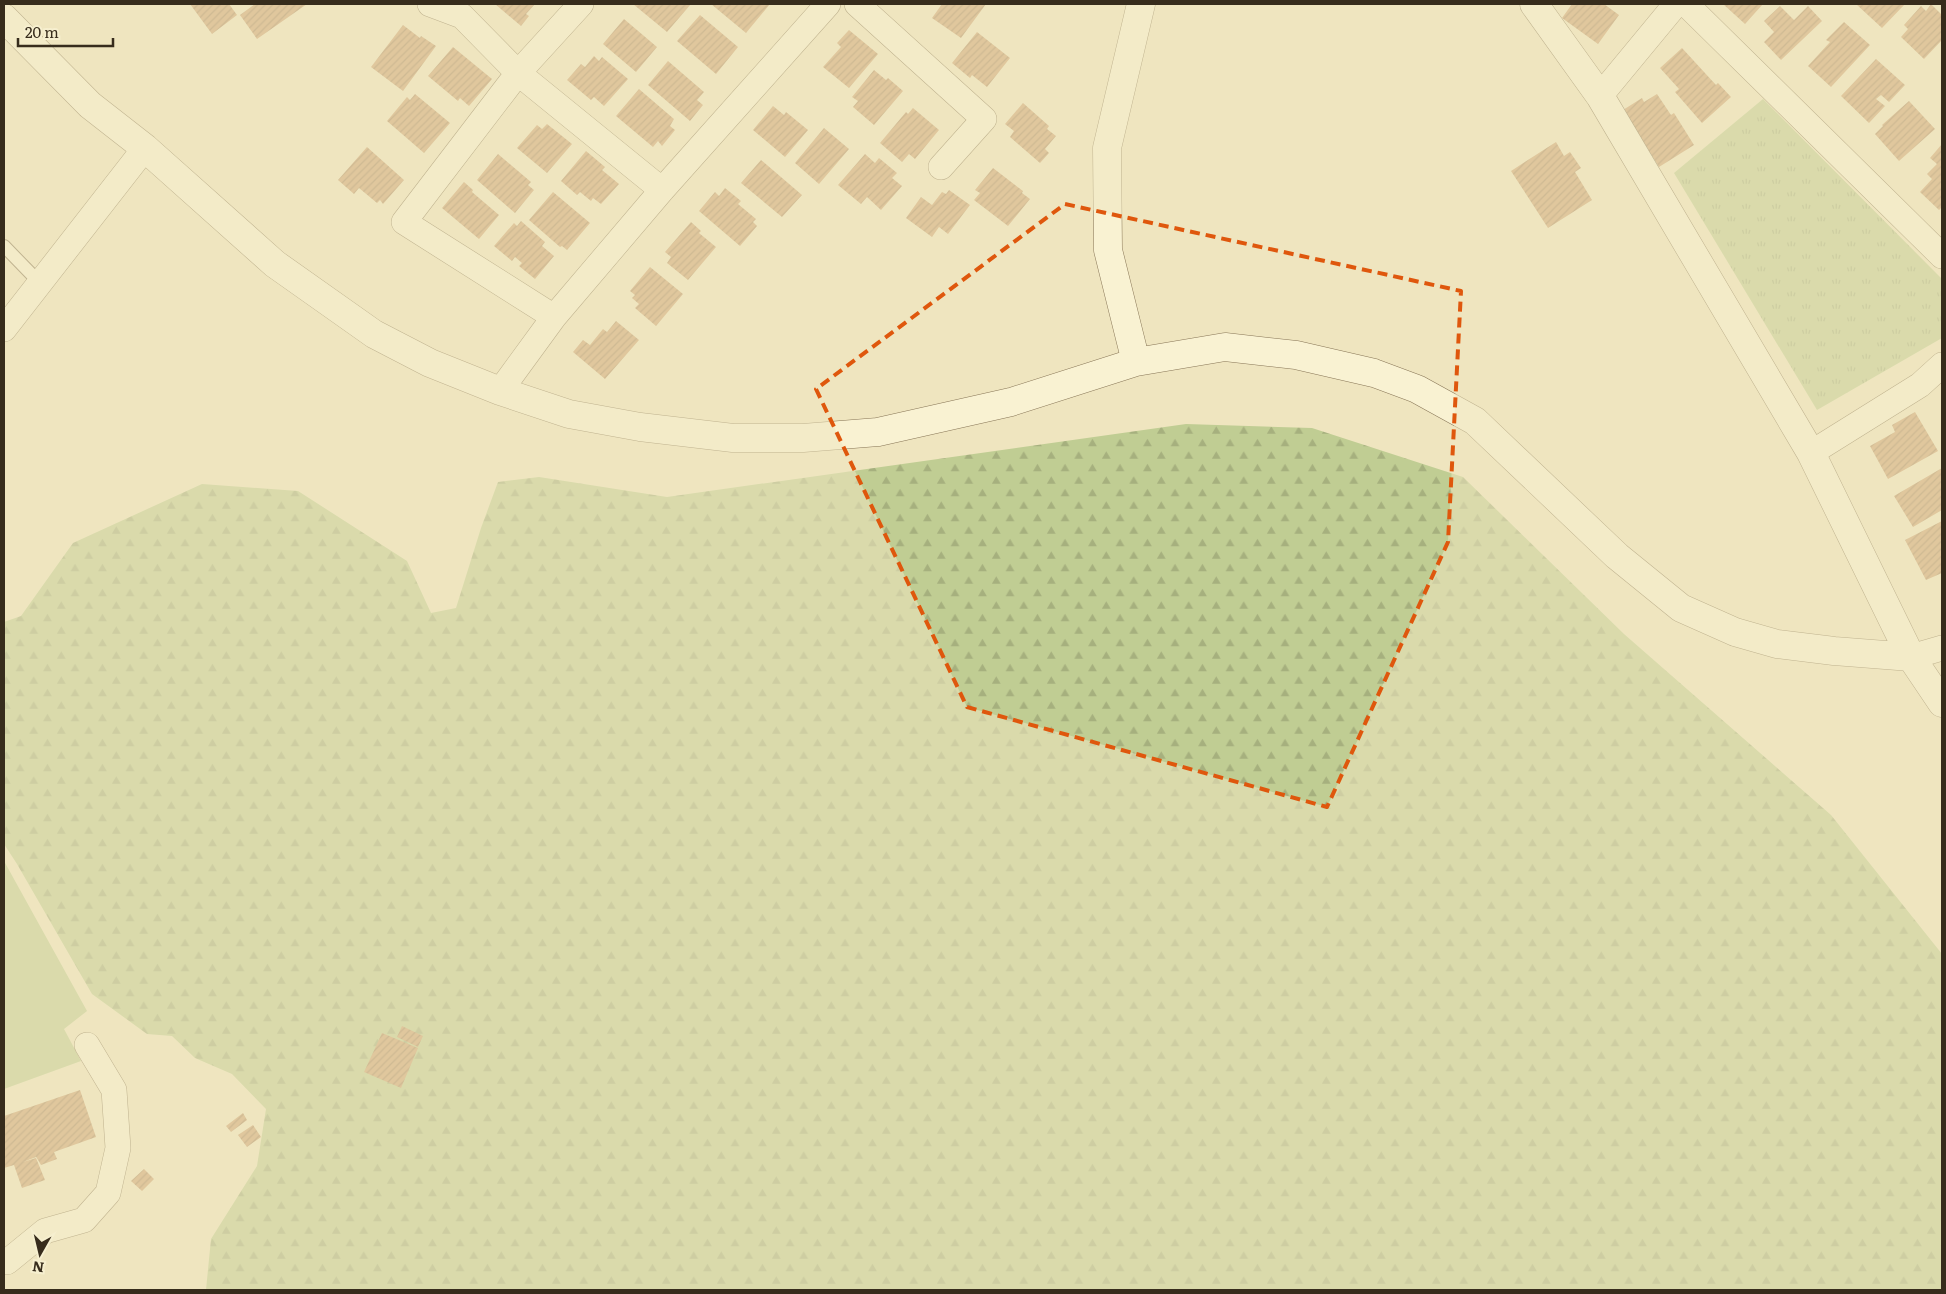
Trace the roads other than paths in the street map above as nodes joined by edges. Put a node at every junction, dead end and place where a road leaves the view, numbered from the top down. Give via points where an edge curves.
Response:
1 (430, 4) edge
2 (581, 4) edge
3 (828, 4) edge
4 (857, 4) edge
5 (1142, 4) edge
6 (1534, 4) edge
7 (1676, 4) edge
8 (1686, 4) edge
9 (4, 18) edge
10 (518, 73) junction
11 (1600, 96) junction
12 (145, 148) junction
13 (942, 167) dead end
14 (662, 190) junction
15 (4, 246) edge
16 (1942, 256) edge
17 (40, 283) junction
18 (554, 317) junction
19 (4, 329) edge
20 (1136, 362) junction
21 (1942, 365) edge
22 (500, 392) junction
23 (1811, 453) junction
24 (1942, 648) edge
25 (1911, 657) junction
26 (1942, 704) edge
27 (87, 1045) dead end
28 (5, 1261) edge

1 - 10 street via 462,16
2 - 10 street
3 - 14 street
4 - 13 street via 984,119
5 - 20 street via 1108,148 1108,250
6 - 11 street
7 - 11 street
8 - 16 street
9 - 12 street via 90,105
10 - 14 street
10 - 18 street via 404,222
11 - 23 street
12 - 17 street
12 - 22 street via 275,264 374,334 430,364
14 - 18 street
15 - 17 lane
17 - 19 street
18 - 22 street
20 - 22 street via 1011,402 878,432 803,438 733,438 640,427 568,414
20 - 25 street via 1225,348 1296,355 1374,373 1417,389 1474,420 1617,556 1681,608 1735,632 1777,644
21 - 23 street via 1920,385
23 - 25 street
24 - 25 street
25 - 26 street
27 - 28 street via 114,1090 118,1148 108,1194 84,1220 45,1231

